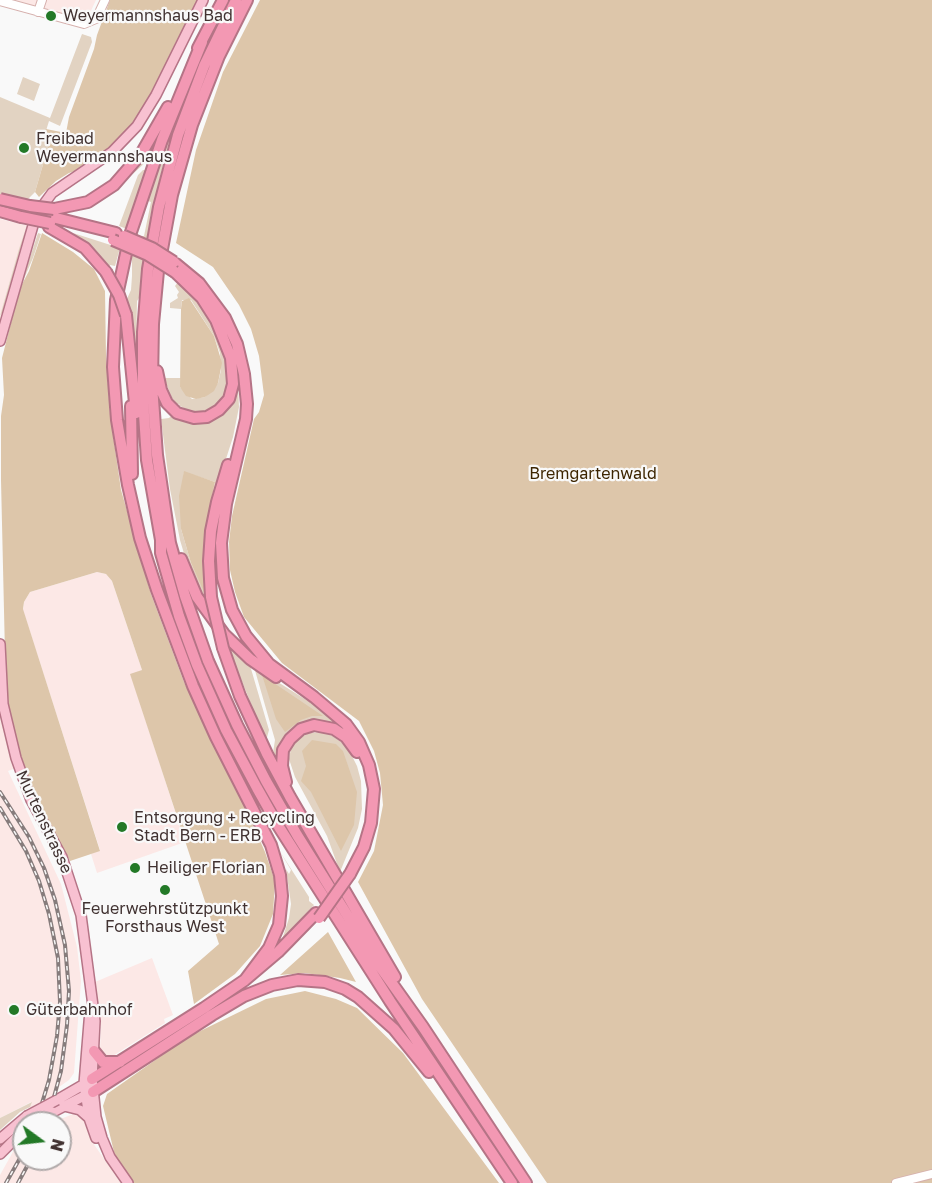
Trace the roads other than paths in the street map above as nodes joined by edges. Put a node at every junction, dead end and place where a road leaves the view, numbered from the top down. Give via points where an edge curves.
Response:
1 (42, 0) edge
2 (105, 0) edge
3 (203, 0) edge
4 (223, 0) edge
5 (236, 0) edge
6 (247, 0) edge
7 (0, 1) edge
8 (38, 12) junction
9 (202, 42) junction
10 (0, 201) edge
11 (0, 211) edge
12 (51, 219) junction
13 (176, 268) junction
14 (154, 308) junction
15 (0, 341) edge
16 (133, 373) junction
17 (244, 386) junction
18 (161, 489) junction
19 (161, 553) junction
20 (153, 578) junction
21 (0, 644) edge
22 (333, 712) junction
23 (300, 816) junction
24 (348, 871) junction
25 (318, 915) junction
26 (245, 980) junction
27 (91, 999) junction
28 (212, 1015) junction
29 (423, 1027) junction
30 (94, 1051) junction
31 (120, 1062) junction
32 (88, 1082) junction
33 (89, 1094) junction
34 (456, 1101) junction
35 (61, 1103) junction
36 (47, 1111) edge
37 (54, 1111) edge
38 (89, 1118) junction
39 (12, 1142) edge
40 (0, 1154) edge
41 (110, 1157) junction
42 (932, 1174) edge
43 (128, 1183) edge
44 (512, 1183) edge
45 (526, 1183) edge
46 (896, 1183) edge

1 - 8 street
2 - 8 street via 98,17 87,24
3 - 15 main road via 137,126 117,147 61,185 42,206 35,218
4 - 9 highway
5 - 19 highway via 204,66 178,135 148,269 143,407
6 - 14 highway via 213,70 181,159
7 - 8 street
9 - 12 highway via 161,120 129,170 98,197
9 - 20 highway via 139,204 123,260 114,316 113,367 119,434
10 - 12 highway, bridge
11 - 12 highway, bridge
12 - 13 highway, bridge via 145,244
12 - 16 highway, bridge via 85,248 119,295 126,315
13 - 14 highway via 210,309 231,358 232,391 214,414 187,417 172,409 164,397 156,368 158,331
13 - 17 highway via 199,283 225,318 241,359
14 - 18 highway via 152,385
16 - 19 highway via 149,512
16 - 20 highway via 132,477
17 - 22 highway via 246,419 222,536 228,600 261,656
17 - 23 highway, bridge via 238,432 211,531 212,597 223,648 240,696
18 - 22 highway via 189,581 206,611 250,659
18 - 29 highway via 185,596 237,725 336,898
19 - 34 highway via 194,657 244,765 279,827
20 - 26 highway via 192,686 271,845 280,875 279,925 269,948
21 - 27 main road, Murtenstrasse via 3,704 11,744 25,786 62,857 75,892
22 - 24 highway via 363,749 374,789 373,814 364,847
23 - 24 highway via 283,773 283,750 301,729 328,726 353,745 366,777 365,823
23 - 29 highway
24 - 25 highway
25 - 26 highway
25 - 28 highway via 282,957
26 - 31 highway
27 - 30 main road, Murtenstrasse
27 - 32 main road, Murtenstrasse
28 - 33 highway
28 - 34 highway via 251,993 283,982 306,980 335,985 358,997 380,1016
29 - 45 highway
30 - 31 highway via 102,1062
30 - 32 main road, Murtenstrasse
31 - 32 highway
32 - 33 main road, Murtenstrasse
32 - 35 main road
33 - 35 main road
33 - 38 main road
33 - 41 main road
34 - 44 highway
35 - 36 main road, bridge
35 - 37 main road, bridge
35 - 38 main road
38 - 41 main road
39 - 40 main road
41 - 43 main road
42 - 46 street

